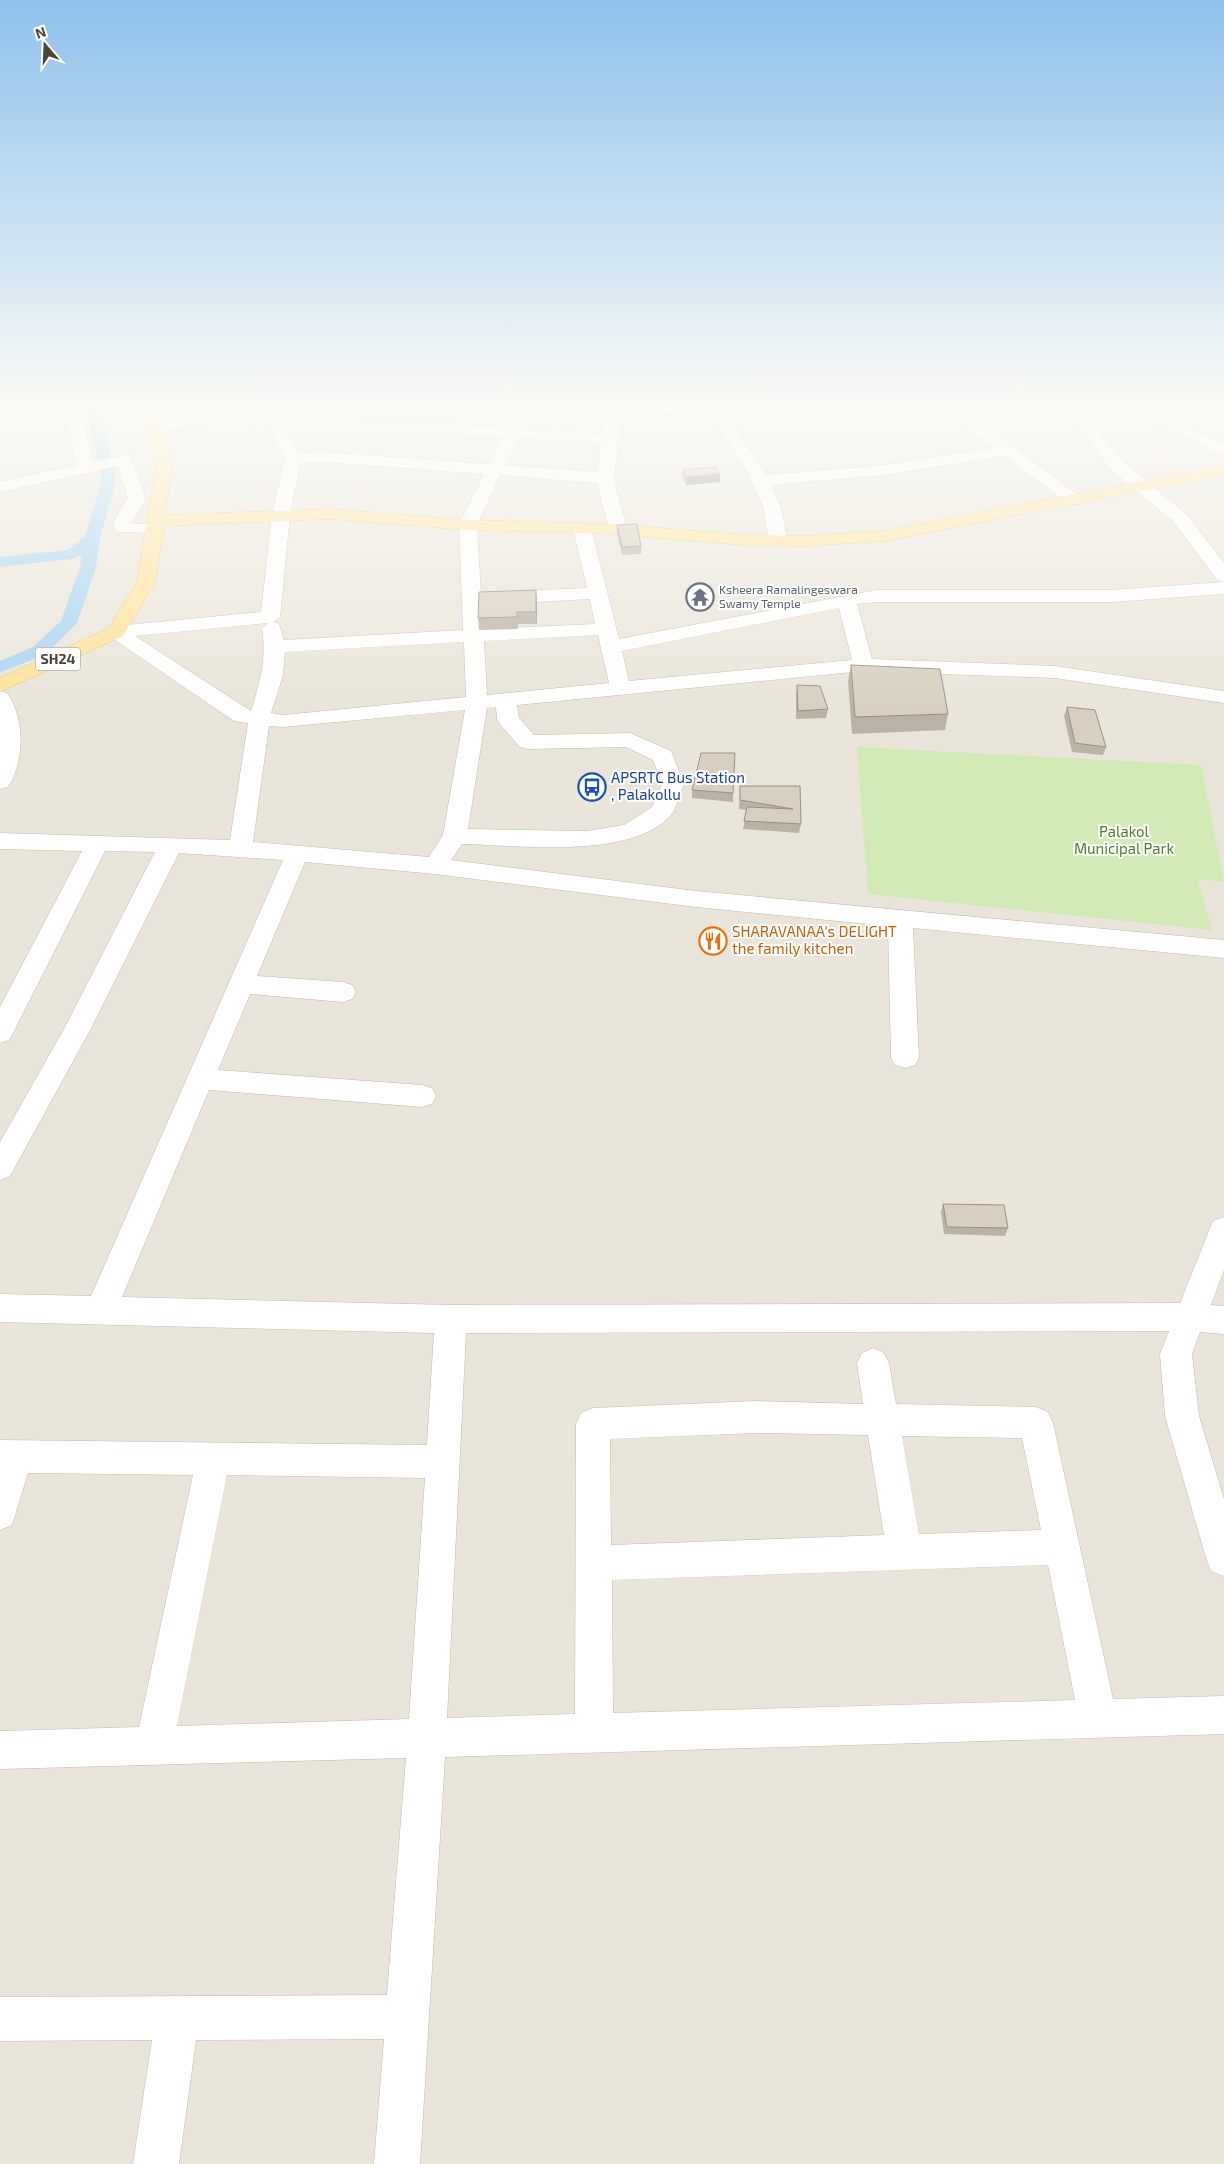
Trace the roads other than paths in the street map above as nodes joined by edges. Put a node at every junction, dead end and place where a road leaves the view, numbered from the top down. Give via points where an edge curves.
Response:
1 (130, 508) edge
2 (157, 508) edge
3 (283, 508) edge
4 (476, 508) edge
5 (613, 508) edge
6 (772, 508) edge
7 (1033, 508) edge
8 (1169, 508) edge
9 (281, 516) junction
10 (154, 525) junction
11 (468, 525) junction
12 (582, 528) junction
13 (618, 529) junction
14 (778, 541) junction
15 (1224, 576) edge
16 (1224, 588) edge
17 (598, 593) junction
18 (472, 600) junction
19 (848, 600) junction
20 (270, 617) junction
21 (116, 632) junction
22 (473, 635) junction
23 (609, 638) junction
24 (275, 646) junction
25 (863, 665) junction
26 (0, 686) edge
27 (621, 688) junction
28 (0, 697) edge
29 (1224, 697) edge
30 (506, 699) junction
31 (477, 702) junction
32 (258, 718) junction
33 (0, 782) edge
34 (455, 836) junction
35 (0, 841) edge
36 (98, 842) junction
37 (171, 845) junction
38 (240, 848) junction
39 (297, 854) junction
40 (435, 866) junction
41 (900, 918) junction
42 (1224, 949) edge
43 (242, 984) junction
44 (343, 992) dead end
45 (0, 1033) edge
46 (905, 1058) dead end
47 (202, 1079) junction
48 (422, 1096) dead end
49 (0, 1168) edge
50 (1224, 1230) edge
51 (0, 1308) edge
52 (100, 1311) junction
53 (1189, 1317) junction
54 (451, 1319) junction
55 (1224, 1320) edge
56 (873, 1363) dead end
57 (881, 1420) junction
58 (8, 1456) edge
59 (214, 1458) junction
60 (443, 1462) junction
61 (0, 1513) edge
62 (1062, 1547) junction
63 (904, 1552) junction
64 (1224, 1558) edge
65 (594, 1563) junction
66 (1224, 1715) edge
67 (1098, 1719) junction
68 (594, 1733) junction
69 (427, 1738) junction
70 (154, 1745) junction
71 (0, 1750) edge
72 (407, 2017) junction
73 (177, 2018) junction
74 (0, 2019) edge
75 (156, 2164) edge
76 (397, 2164) edge

1 - 10 street via 122,523 123,528
2 - 10 main road
3 - 9 street
4 - 11 street
5 - 13 street
6 - 14 street
7 - 14 main road via 885,536
8 - 15 street
9 - 10 main road
9 - 11 main road via 329,514
9 - 20 street
10 - 21 main road via 146,582
11 - 12 main road
11 - 18 street
12 - 13 main road
12 - 17 street
13 - 14 main road
16 - 19 street via 1111,596 877,596
17 - 18 street
17 - 23 street
18 - 22 street
19 - 23 street
19 - 25 street
20 - 21 street
20 - 24 street
21 - 26 main road, SH24
21 - 32 street via 242,716
22 - 23 street
22 - 24 street
22 - 31 street
23 - 27 street
24 - 32 street via 273,675
25 - 27 street
25 - 29 street via 1055,672
27 - 30 street
28 - 33 street via 12,737
30 - 31 street
30 - 34 street via 508,719 528,742 630,740 662,756 673,784 662,811 631,831 588,839
31 - 32 street via 283,721
31 - 34 street
32 - 38 street
34 - 40 street
35 - 36 street
36 - 37 street
36 - 45 street
37 - 38 street
37 - 49 street via 76,1032
38 - 39 street
39 - 40 street
39 - 43 street
40 - 41 street via 696,899
41 - 42 street
41 - 46 street
43 - 44 street
43 - 47 street
47 - 48 street
47 - 52 street
50 - 53 street
51 - 52 street
52 - 54 street
53 - 54 street
53 - 55 street
53 - 64 street via 1176,1354 1182,1416
54 - 60 street
56 - 57 street
57 - 62 street via 1036,1423
57 - 63 street
57 - 65 street via 757,1417 593,1424
58 - 59 street
58 - 61 street
59 - 60 street
59 - 70 street
60 - 69 street
62 - 63 street
62 - 67 street
63 - 65 street
65 - 68 street
66 - 67 street
67 - 68 street
68 - 69 street
69 - 70 street
69 - 72 street
70 - 71 street
72 - 73 street
72 - 76 street
73 - 74 street
73 - 75 street

